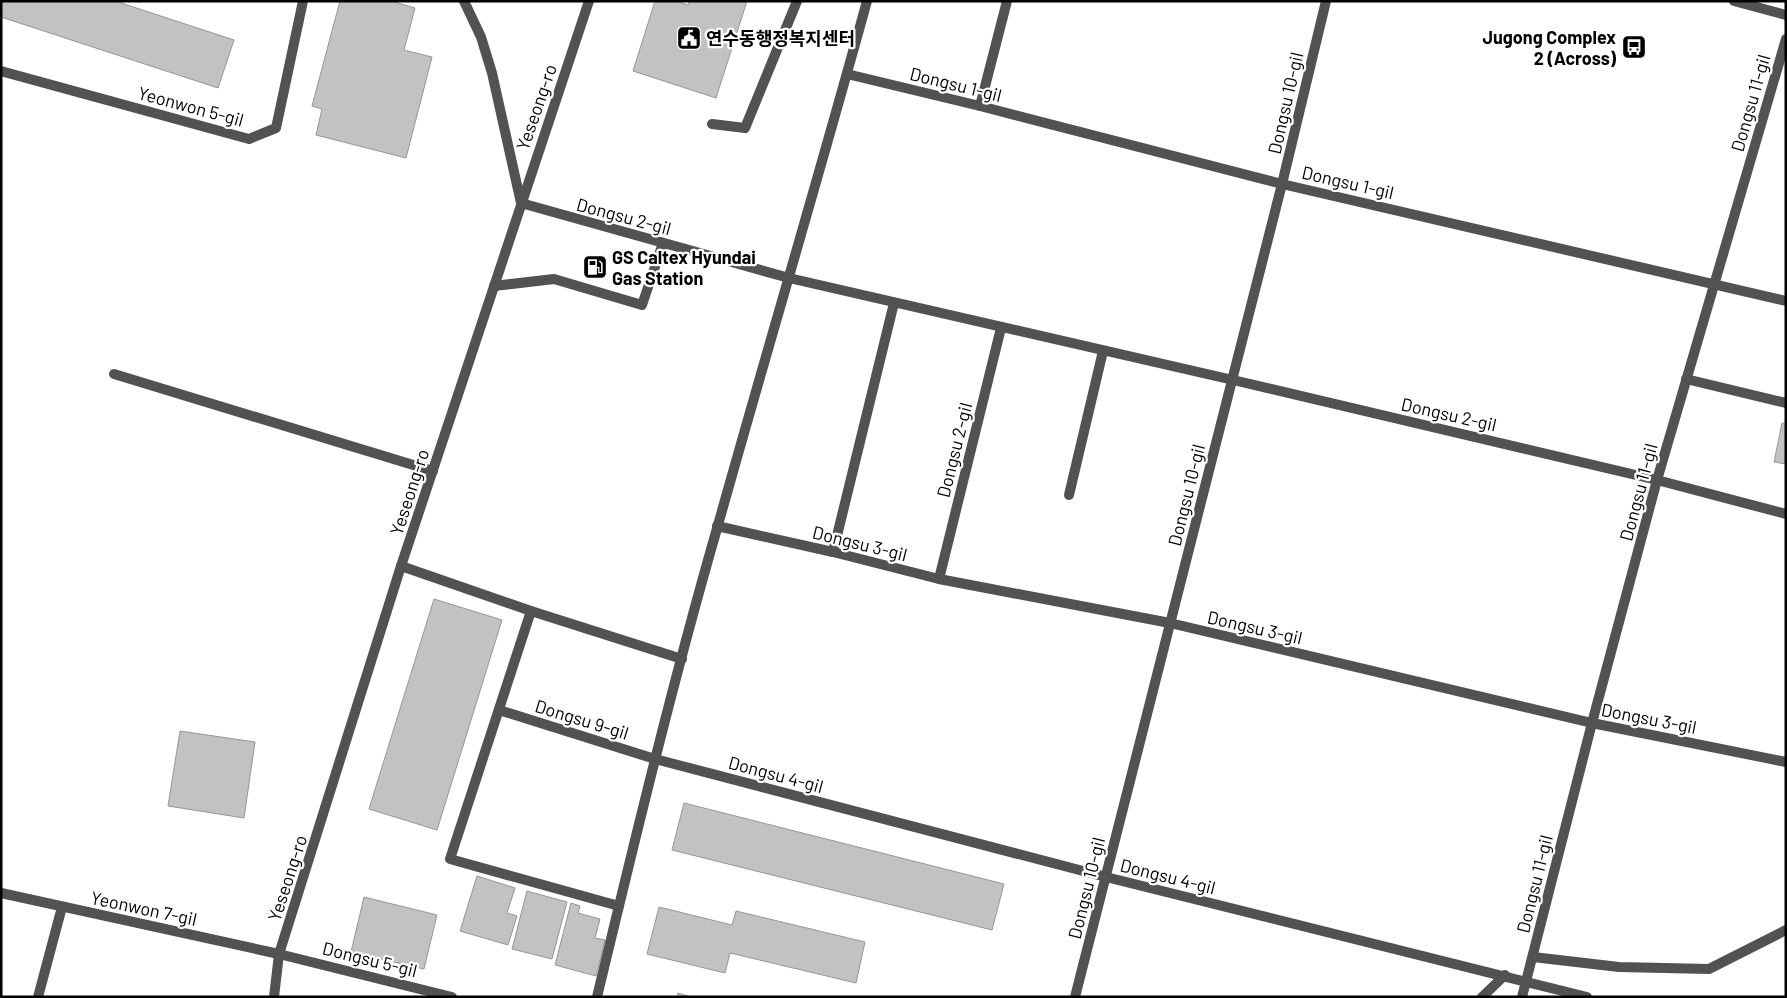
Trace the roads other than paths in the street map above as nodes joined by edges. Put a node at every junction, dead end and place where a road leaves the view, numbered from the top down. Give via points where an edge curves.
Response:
1 (303, 1) edge
2 (464, 1) edge
3 (589, 1) edge
4 (797, 1) edge
5 (867, 1) edge
6 (1007, 1) edge
7 (1326, 1) edge
8 (1734, 1) edge
9 (1786, 14) edge
10 (1786, 39) edge
11 (1, 71) edge
12 (847, 74) junction
13 (980, 106) junction
14 (712, 124) dead end
15 (1282, 184) junction
16 (521, 204) junction
17 (663, 243) junction
18 (789, 278) junction
19 (1714, 283) junction
20 (494, 286) junction
21 (1786, 301) edge
22 (894, 302) junction
23 (1001, 328) junction
24 (1102, 351) junction
25 (114, 374) dead end
26 (1686, 378) junction
27 (1233, 380) junction
28 (1786, 403) edge
29 (433, 471) junction
30 (1657, 480) junction
31 (1069, 495) dead end
32 (1786, 514) edge
33 (717, 526) junction
34 (833, 552) junction
35 (402, 566) junction
36 (939, 579) junction
37 (531, 611) junction
38 (1170, 623) junction
39 (682, 659) junction
40 (499, 710) junction
41 (1592, 723) junction
42 (655, 759) junction
43 (1786, 762) edge
44 (1106, 877) junction
45 (1, 893) edge
46 (619, 906) junction
47 (62, 907) junction
48 (1786, 930) edge
49 (279, 954) junction
50 (1532, 958) junction
51 (1505, 975) junction
52 (1526, 980) junction
53 (38, 997) edge
54 (274, 997) edge
55 (452, 997) edge
56 (597, 997) edge
57 (1075, 997) edge
58 (1482, 997) edge
59 (1522, 997) edge
60 (1587, 997) edge

1 - 11 street, Yeonwon 5-gil via 276,128 249,139
2 - 16 street via 481,37 492,73
3 - 16 street, Yeseong-ro
4 - 14 street via 745,128
5 - 12 street
6 - 13 street
7 - 15 street, Dongsu 10-gil
8 - 9 street
10 - 19 street, Dongsu 11-gil
12 - 13 street, Dongsu 1-gil
12 - 18 street
13 - 15 street, Dongsu 1-gil
15 - 19 street, Dongsu 1-gil
15 - 27 street, Dongsu 10-gil
16 - 17 street, Dongsu 2-gil
16 - 20 street, Yeseong-ro
17 - 18 street, Dongsu 2-gil
17 - 20 street via 642,305 554,279
18 - 22 street, Dongsu 2-gil
18 - 33 street
19 - 21 street, Dongsu 1-gil
19 - 26 street, Dongsu 11-gil
20 - 29 street, Yeseong-ro
22 - 23 street, Dongsu 2-gil
22 - 34 street
23 - 24 street, Dongsu 2-gil
23 - 36 street, Dongsu 2-gil
24 - 27 street, Dongsu 2-gil
24 - 31 street
25 - 29 street
26 - 28 street
26 - 30 street, Dongsu 11-gil
27 - 30 street, Dongsu 2-gil
27 - 38 street, Dongsu 10-gil
29 - 35 street, Yeseong-ro
30 - 32 street, Dongsu 2-gil
30 - 41 street, Dongsu 11-gil
33 - 34 street, Dongsu 3-gil
33 - 39 street
34 - 36 street, Dongsu 3-gil
35 - 37 street
35 - 49 street, Yeseong-ro
36 - 38 street, Dongsu 3-gil
37 - 39 street
37 - 40 street
38 - 41 street, Dongsu 3-gil
38 - 44 street, Dongsu 10-gil
39 - 42 street
40 - 42 street, Dongsu 9-gil
40 - 46 street via 450,859
41 - 43 street, Dongsu 3-gil
41 - 50 street, Dongsu 11-gil
42 - 44 street, Dongsu 4-gil
42 - 46 street
44 - 51 street, Dongsu 4-gil
44 - 57 street, Dongsu 10-gil
45 - 47 street, Yeonwon 7-gil
46 - 56 street
47 - 49 street, Yeonwon 7-gil
47 - 53 street
48 - 50 street, Dongsu 11-gil via 1709,970 1619,967
49 - 54 street, Yeseong-ro
49 - 55 street, Dongsu 5-gil
50 - 52 street, Dongsu 11-gil
51 - 52 street, Dongsu 4-gil
51 - 58 street
52 - 59 street, Dongsu 11-gil
52 - 60 street, Dongsu 4-gil

